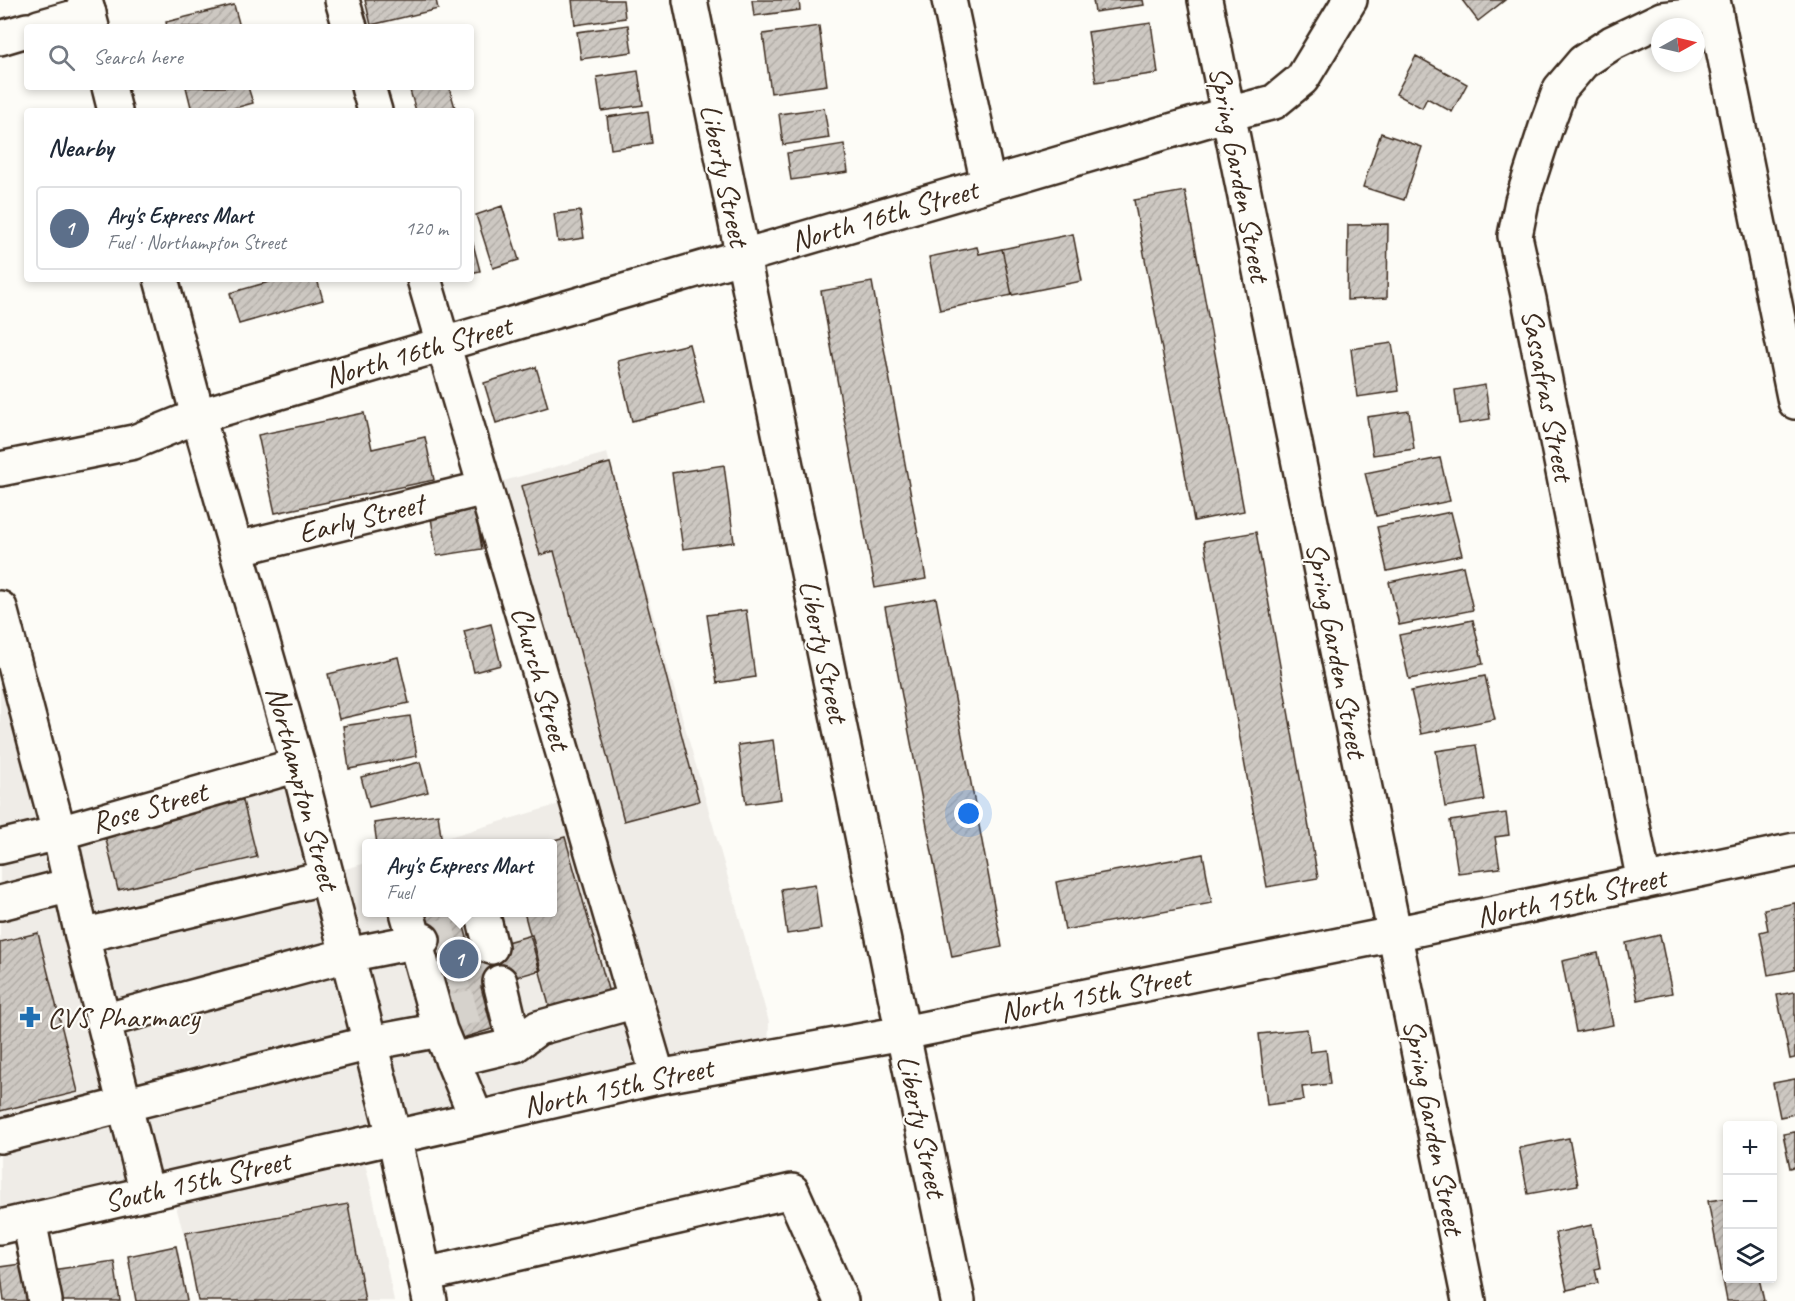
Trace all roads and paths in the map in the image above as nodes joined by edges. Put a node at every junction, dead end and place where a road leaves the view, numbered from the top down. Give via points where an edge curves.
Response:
1 (342, 0) edge
2 (690, 0) edge
3 (949, 0) edge
4 (1205, 0) edge
5 (1350, 0) edge
6 (1715, 6) edge
7 (89, 13) edge
8 (50, 24) edge
9 (349, 24) edge
10 (24, 31) edge
11 (0, 38) edge
12 (110, 90) edge
13 (369, 90) edge
14 (114, 108) edge
15 (374, 108) edge
16 (1228, 114) junction
17 (988, 184) junction
18 (742, 256) junction
19 (162, 282) edge
20 (425, 282) edge
21 (443, 344) junction
22 (1795, 402) edge
23 (198, 416) junction
24 (0, 469) edge
25 (485, 488) junction
26 (236, 549) junction
27 (0, 608) edge
28 (298, 765) junction
29 (59, 833) junction
30 (0, 847) edge
31 (1795, 850) edge
32 (327, 877) junction
33 (1644, 882) junction
34 (71, 885) junction
35 (0, 903) edge
36 (415, 931) edge
37 (1394, 934) junction
38 (82, 936) junction
39 (347, 955) junction
40 (496, 994) dead end
41 (636, 1001) junction
42 (103, 1021) junction
43 (443, 1030) junction
44 (903, 1033) junction
45 (370, 1043) junction
46 (515, 1045) junction
47 (658, 1077) junction
48 (124, 1105) junction
49 (476, 1118) junction
50 (0, 1136) edge
51 (394, 1136) junction
52 (147, 1193) junction
53 (15, 1223) edge
54 (427, 1288) edge
55 (45, 1301) edge
56 (841, 1301) edge
57 (958, 1301) edge
58 (1469, 1301) edge

1 - 9 street
2 - 18 street, Liberty Street
3 - 17 street
4 - 16 street, Spring Garden Street
5 - 16 street, North 16th Street via 1302,79 1274,102
6 - 22 street
6 - 33 street, Sassafras Street via 1662,19 1583,62 1560,89 1522,201 1515,237
7 - 8 street
10 - 11 street
12 - 14 street
13 - 15 street
16 - 17 street, North 16th Street
16 - 37 street, Spring Garden Street
17 - 18 street, North 16th Street
18 - 21 street, North 16th Street
18 - 44 street, Liberty Street
19 - 23 street, Northampton Street
20 - 21 street, Church Street
21 - 23 street, North 16th Street
21 - 25 street, Church Street
23 - 24 street, North 16th Street via 134,442
23 - 26 street, Northampton Street
25 - 26 street, Early Street
25 - 41 street, Church Street
26 - 28 street, Northampton Street
27 - 29 street
28 - 29 street, Rose Street
28 - 32 street, Northampton Street
29 - 30 street, Rose Street
29 - 34 street
31 - 33 street, North 15th Street
32 - 38 street
32 - 39 street, Northampton Street
33 - 37 street, North 15th Street
34 - 35 street
34 - 38 street
36 - 39 street
36 - 43 street
37 - 44 street, North 15th Street
37 - 58 street, Spring Garden Street
38 - 42 street
39 - 42 street
39 - 45 street, Northampton Street
40 - 46 street
41 - 46 street via 538,1028
41 - 47 street, Church Street
42 - 48 street
43 - 45 street
43 - 46 street
43 - 49 street
44 - 47 street, North 15th Street
44 - 57 street, Liberty Street
45 - 48 street
45 - 51 street, Northampton Street
47 - 49 street, North 15th Street
48 - 50 street
48 - 52 street
49 - 51 street, North 15th Street
51 - 52 street, South 15th Street
51 - 54 street, Northampton Street
52 - 53 street, South 15th Street
53 - 55 street
54 - 56 street via 792,1191

